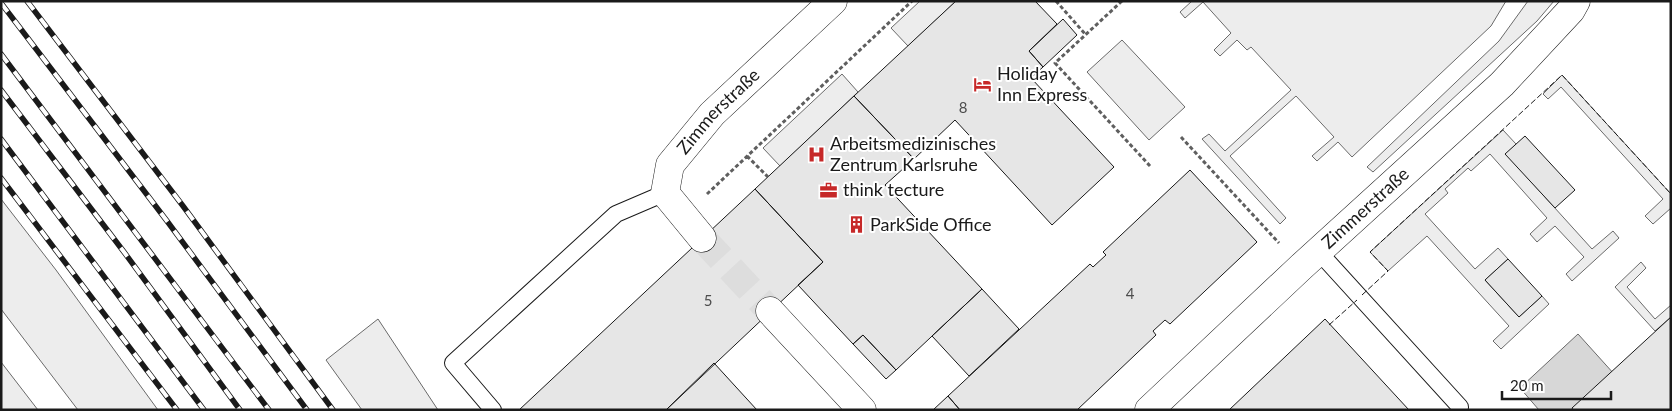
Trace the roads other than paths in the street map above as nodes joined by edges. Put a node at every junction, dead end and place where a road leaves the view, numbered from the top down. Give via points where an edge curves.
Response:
1 (833, 1) edge
2 (1576, 1) edge
3 (664, 193) junction
4 (702, 238) tunnel mouth
5 (1309, 259) junction
6 (770, 311) tunnel mouth
7 (1460, 407) dead end
8 (493, 410) edge
9 (862, 410) edge
10 (1150, 410) edge

1 - 3 street, Zimmerstraße via 712,114 670,164
2 - 5 street, Zimmerstraße via 1502,84
3 - 4 street
3 - 8 lane via 616,214 453,364
5 - 7 lane
5 - 10 street, Zimmerstraße
6 - 9 street

